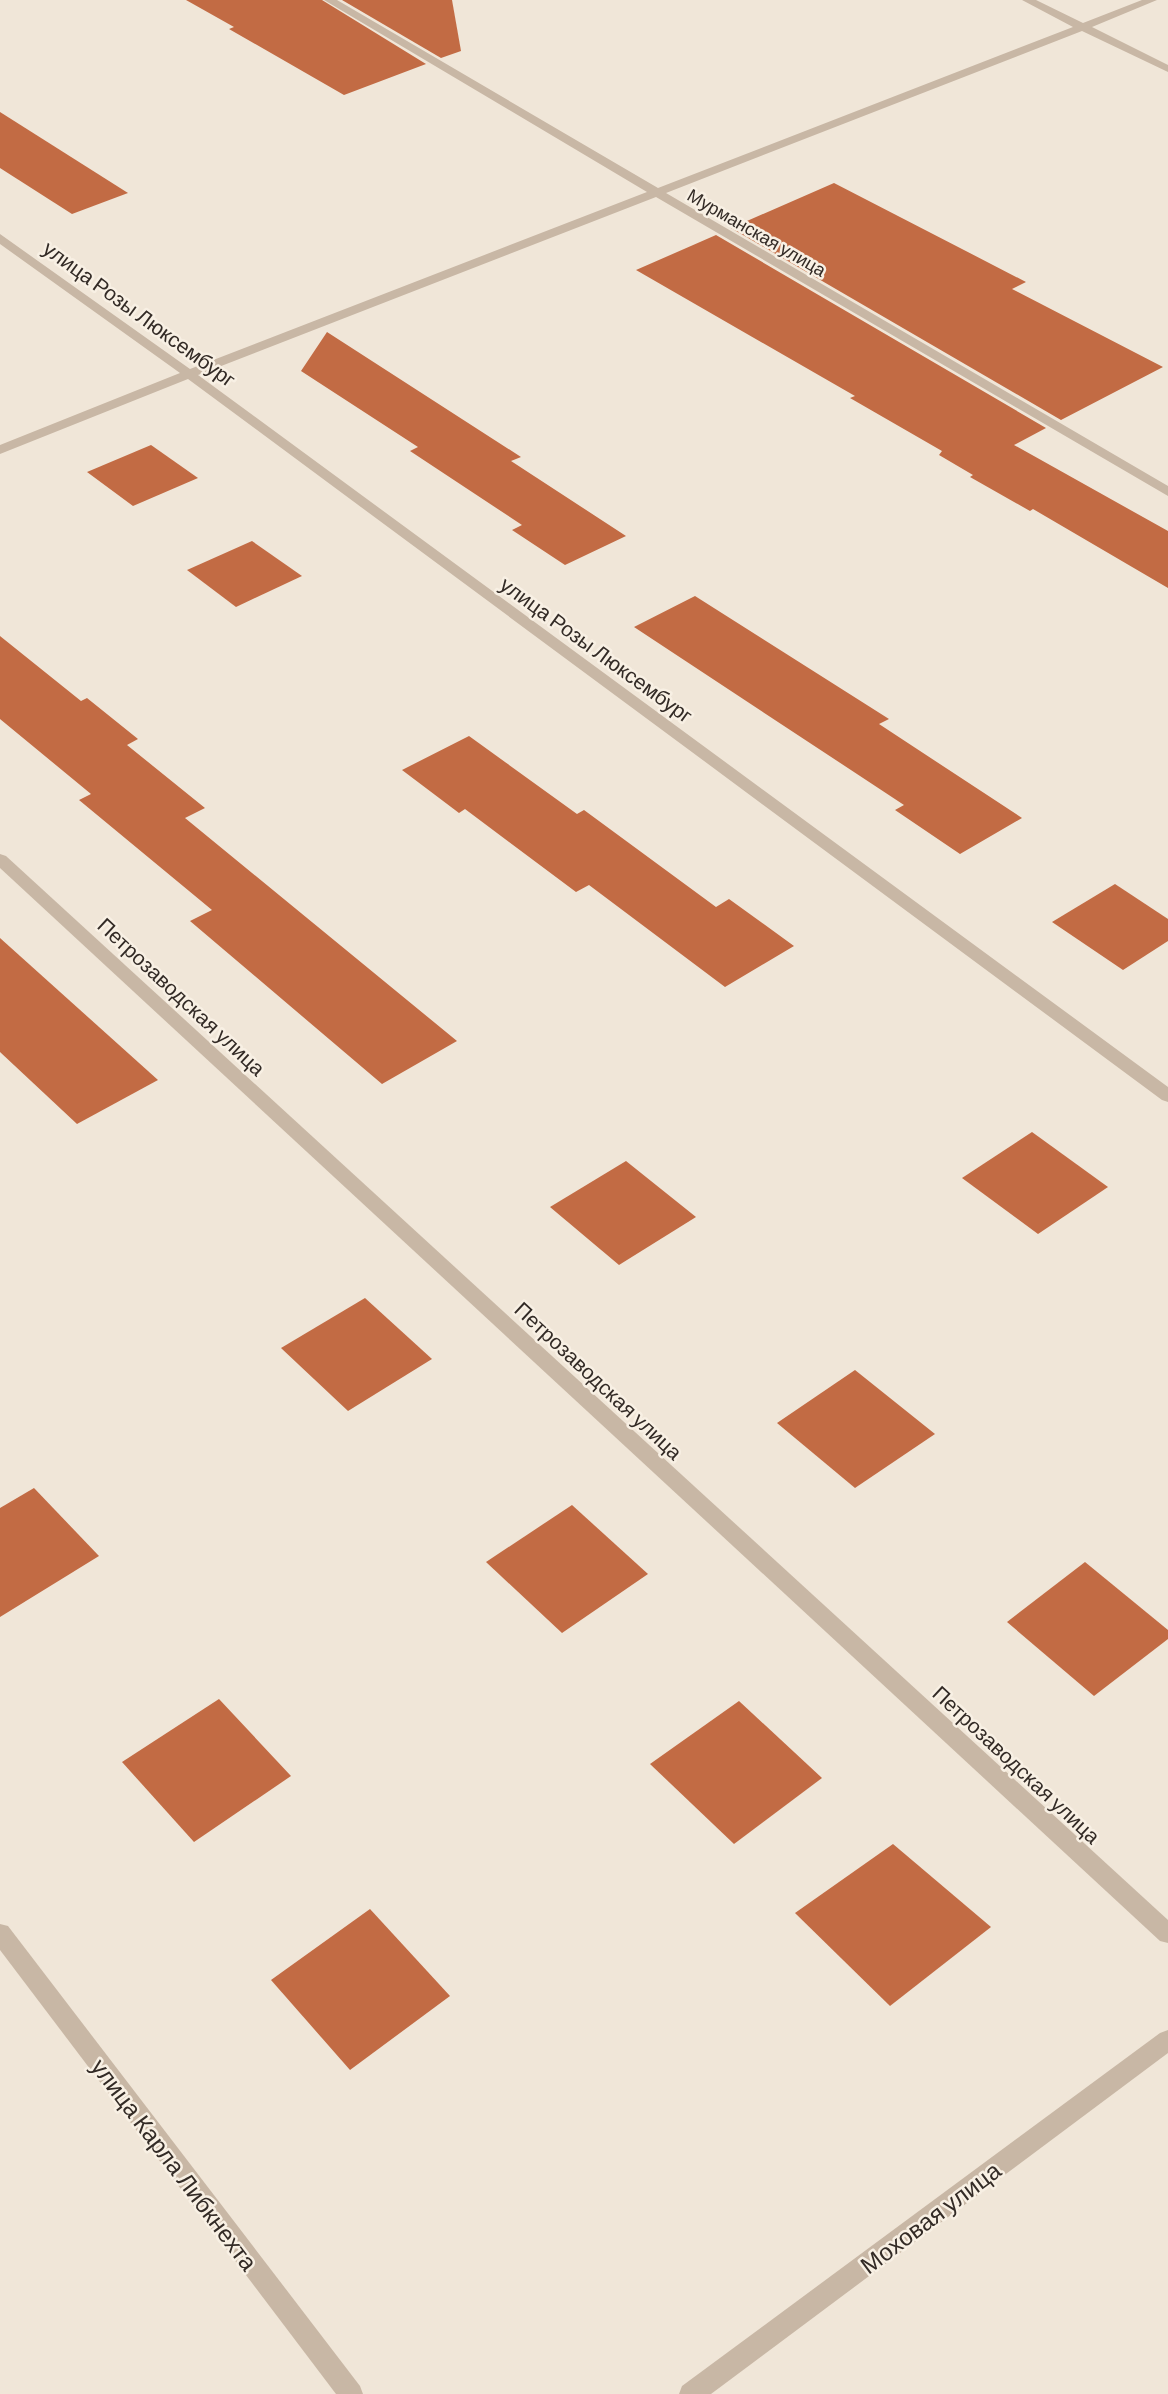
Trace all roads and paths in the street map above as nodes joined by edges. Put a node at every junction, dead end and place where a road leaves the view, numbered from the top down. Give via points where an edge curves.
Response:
1 (329, 0) edge
2 (1027, 0) edge
3 (1152, 0) edge
4 (1082, 27) junction
5 (1168, 69) edge
6 (655, 192) junction
7 (0, 238) edge
8 (189, 374) junction
9 (0, 450) edge
10 (1168, 492) edge
11 (0, 859) edge
12 (1168, 1097) edge
13 (0, 1933) edge
14 (1168, 1934) edge
15 (1168, 2040) edge
16 (351, 2394) edge
17 (691, 2394) edge

1 - 6 street, Мурманская улица
2 - 4 street
3 - 4 street
4 - 5 street
4 - 6 street
6 - 8 street
6 - 10 street, Мурманская улица
7 - 8 street, улица Розы Люксембург
8 - 9 street
8 - 12 street, улица Розы Люксембург
11 - 14 street, Петрозаводская улица
13 - 16 street, улица Карла Либкнехта
15 - 17 street, Моховая улица

